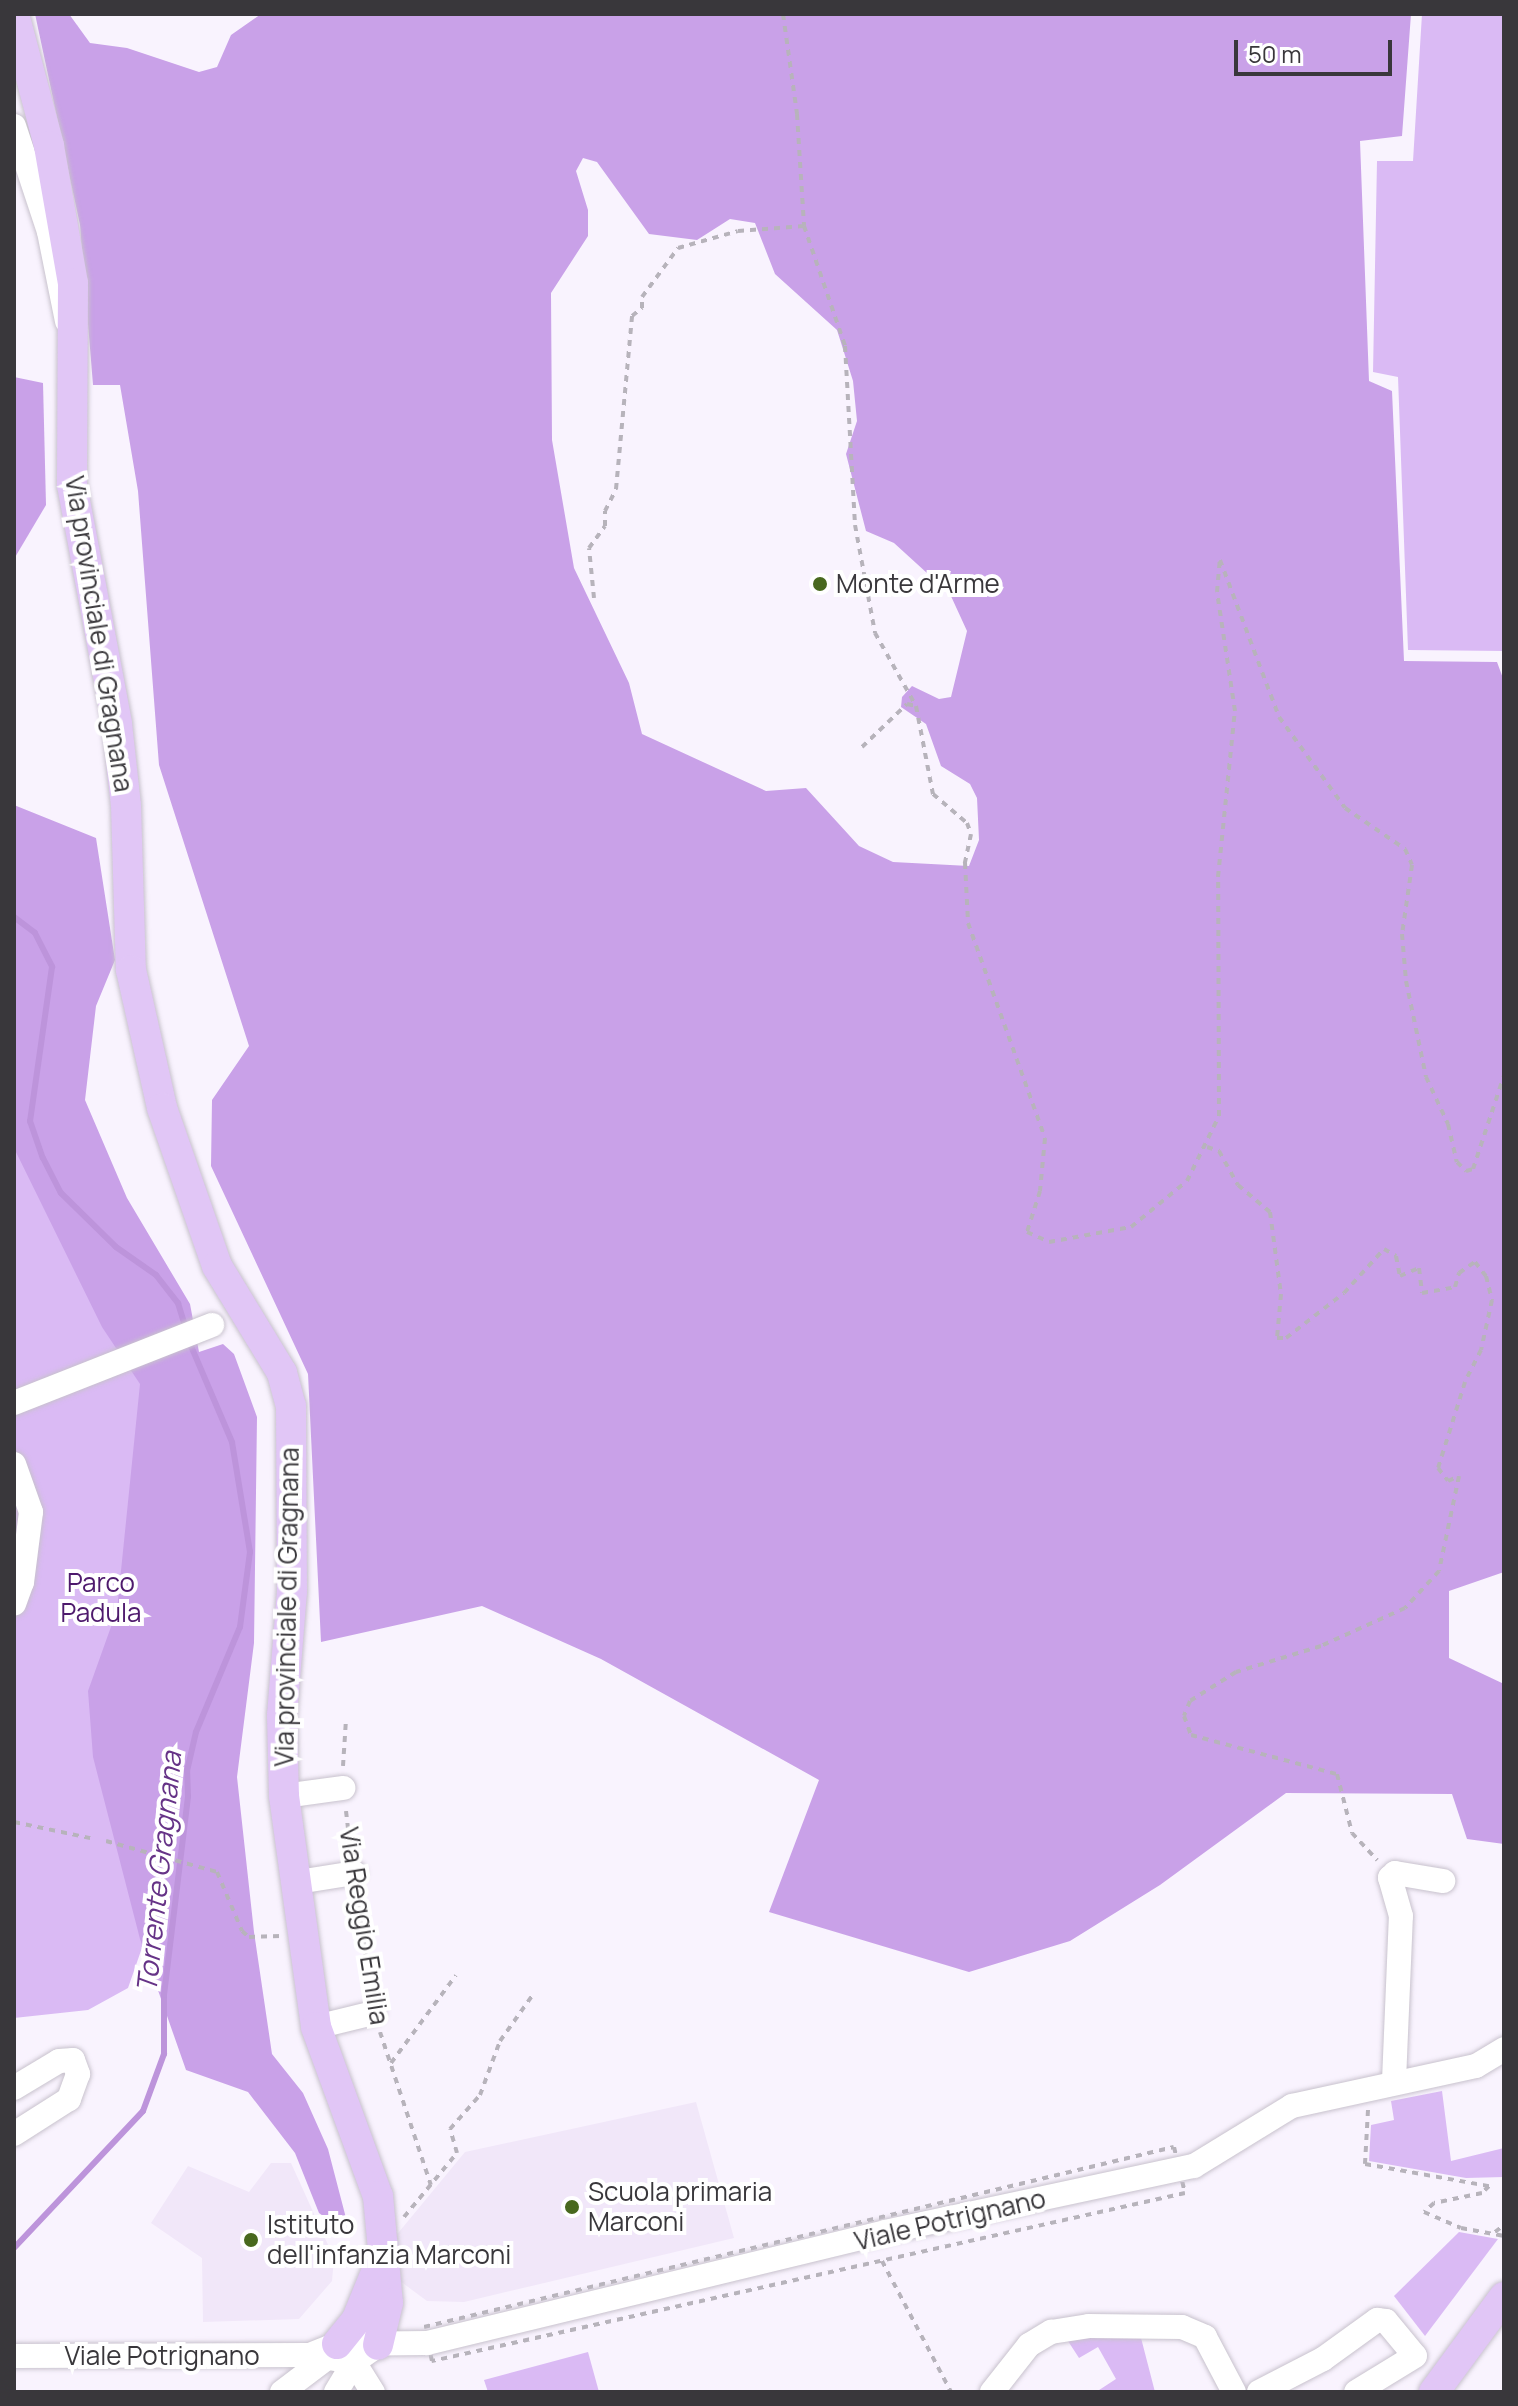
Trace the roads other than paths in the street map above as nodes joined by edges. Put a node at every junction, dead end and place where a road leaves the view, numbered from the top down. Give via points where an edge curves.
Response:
1 (14, 14) edge
2 (14, 126) edge
3 (73, 323) junction
4 (212, 1325) dead end
5 (22, 1398) edge
6 (14, 1464) edge
7 (14, 1604) edge
8 (343, 1788) road end
9 (284, 1796) junction
10 (354, 1873) road end
11 (1443, 1881) dead end
12 (298, 1882) junction
13 (373, 2013) road end
14 (316, 2027) junction
15 (1504, 2049) edge
16 (1394, 2081) junction
17 (14, 2088) edge
18 (14, 2134) edge
19 (391, 2235) junction
20 (1504, 2297) edge
21 (340, 2353) junction
22 (14, 2356) edge
23 (282, 2392) edge
24 (336, 2392) edge
25 (373, 2392) edge
26 (992, 2392) edge
27 (1234, 2392) edge
28 (1259, 2392) edge
29 (1356, 2392) edge
30 (1434, 2392) edge

1 - 3 main road, Via provinciale di Gragnana via 61,206 73,283
2 - 3 street, Via provinciale di Gragnana via 49,232 62,315
3 - 9 main road, Via provinciale di Gragnana via 72,485 117,724 126,806 131,970 162,1108 217,1266 282,1373 291,1406 292,1591 282,1716
4 - 5 street
6 - 7 street via 31,1512
8 - 9 street
9 - 12 main road, Via provinciale di Gragnana
10 - 12 street
11 - 16 street via 1395,1873 1390,1878 1401,1916
12 - 14 main road, Via provinciale di Gragnana
13 - 14 street
14 - 19 main road, Via provinciale di Gragnana
15 - 16 street, Viale Potrignano via 1476,2066
16 - 21 street, Viale Potrignano via 1292,2106 1194,2166 885,2232 427,2343
17 - 18 street via 59,2061 73,2060 78,2074 69,2099
19 - 21 main road
19 - 21 main road, Via provinciale di Gragnana via 388,2303
20 - 30 main road
21 - 22 street, Viale Potrignano
21 - 23 street
21 - 24 street
21 - 25 street
26 - 27 street via 1029,2345 1051,2332 1089,2326 1182,2327 1205,2337
28 - 29 street via 1323,2359 1377,2320 1386,2321 1415,2356

